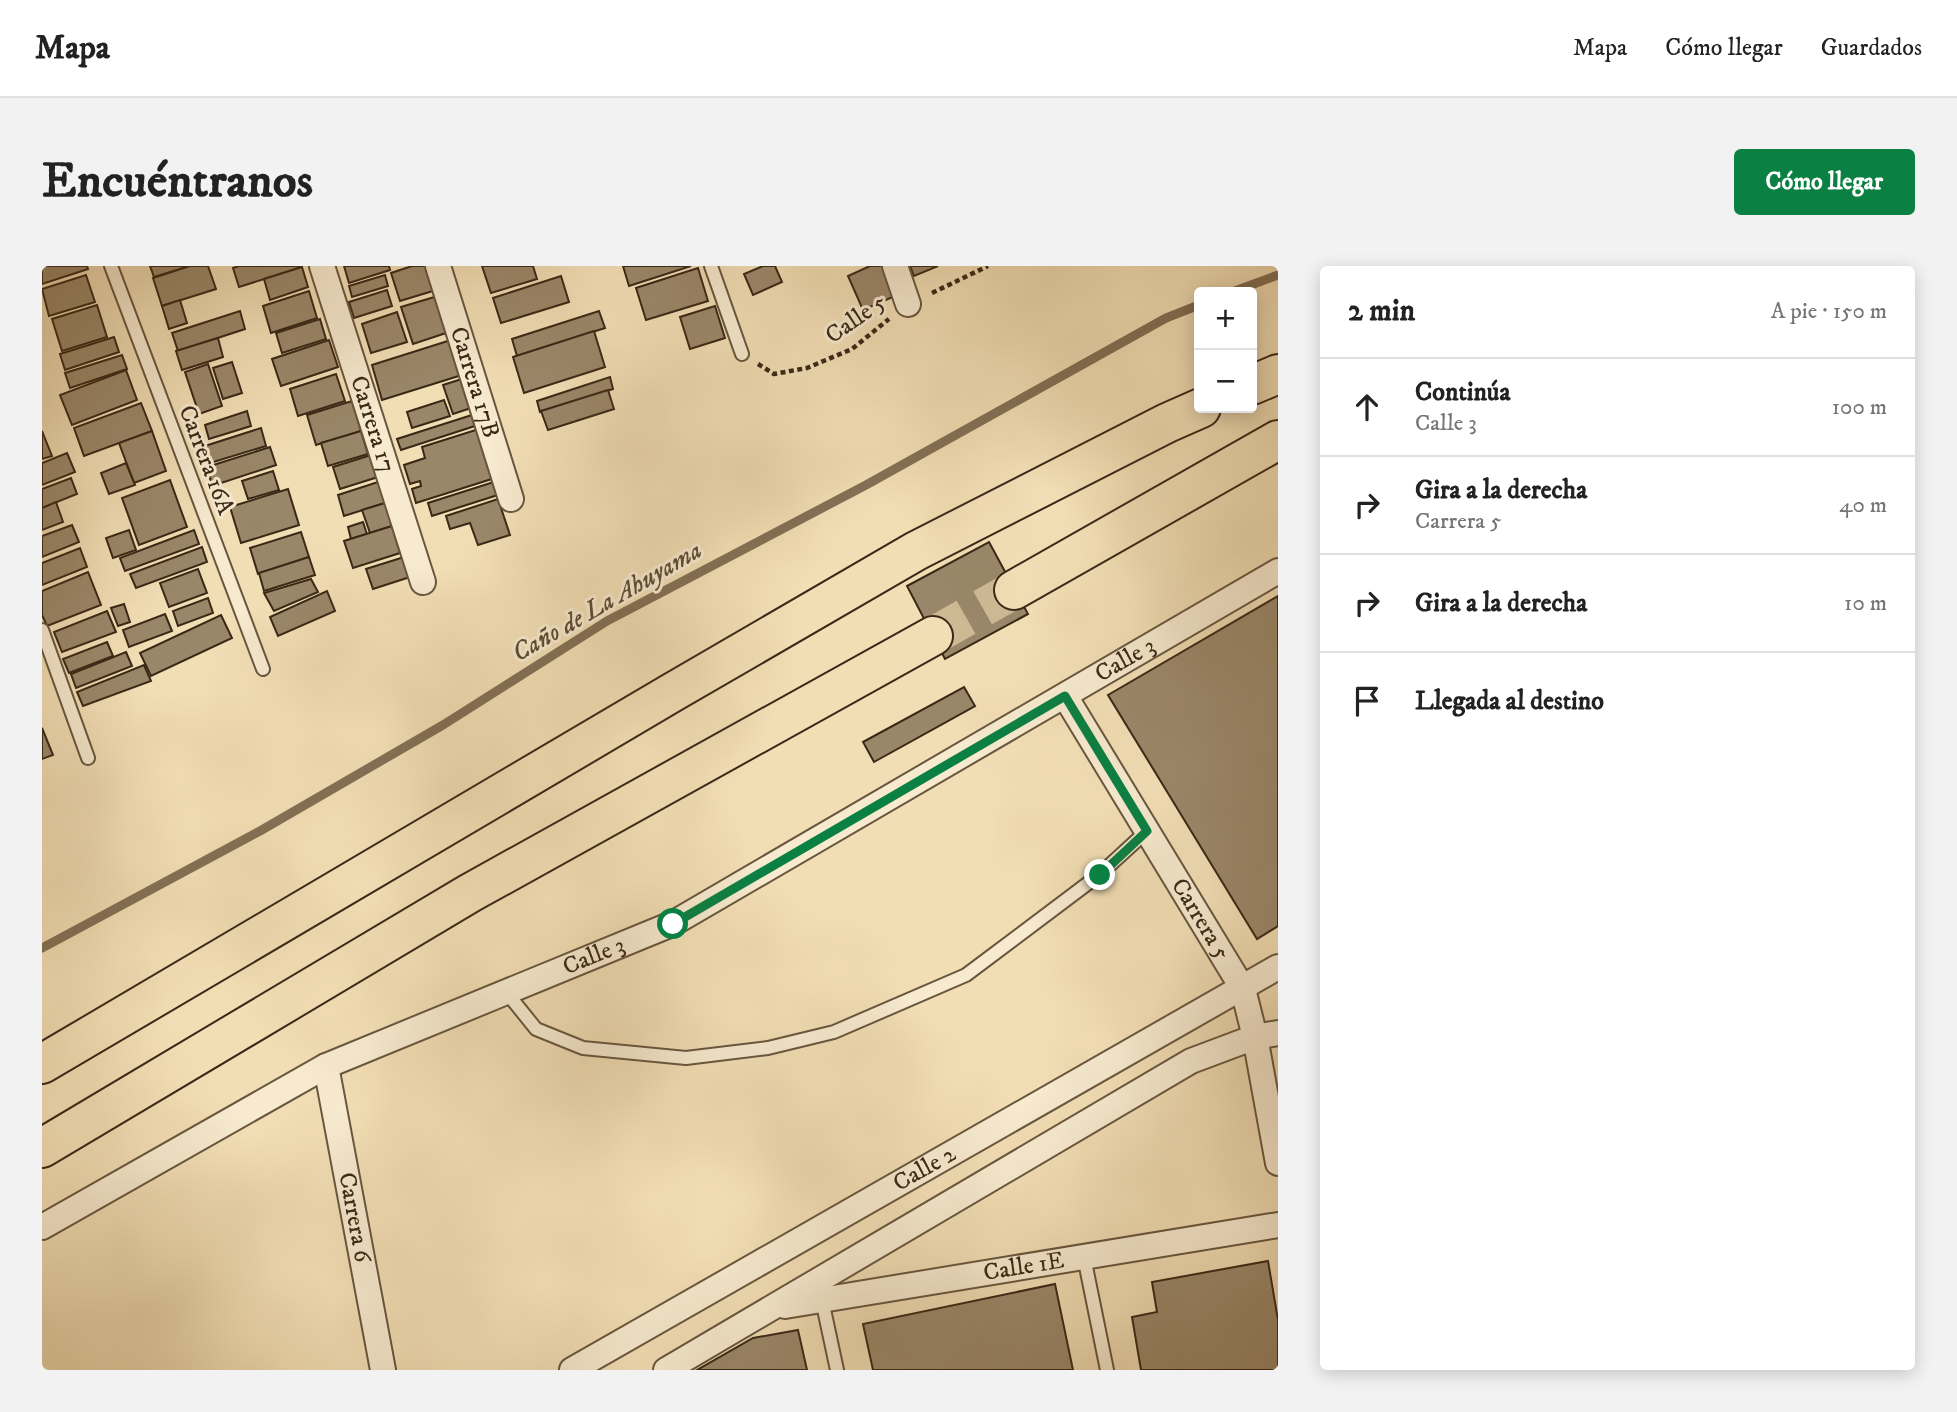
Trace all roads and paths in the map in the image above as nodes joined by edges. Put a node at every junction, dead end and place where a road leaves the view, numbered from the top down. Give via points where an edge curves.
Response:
1 (111, 266) edge
2 (323, 266) edge
3 (438, 266) edge
4 (711, 266) edge
5 (895, 266) edge
6 (988, 266) edge
7 (908, 304) junction
8 (742, 354) joint
9 (1278, 374) edge
10 (1257, 384) edge
11 (1194, 411) edge
12 (1278, 440) edge
13 (511, 499) dead end
14 (1278, 571) edge
15 (423, 582) dead end
16 (1014, 590) tunnel mouth
17 (42, 630) edge
18 (933, 636) tunnel mouth
19 (262, 668) dead end
20 (1065, 696) junction
21 (88, 758) dead end
22 (1147, 831) junction
23 (1278, 967) edge
24 (1278, 982) edge
25 (1243, 989) junction
26 (507, 993) junction
27 (1267, 1035) edge
28 (42, 1064) edge
29 (326, 1066) junction
30 (42, 1149) edge
31 (1278, 1163) edge
32 (1278, 1225) edge
33 (42, 1227) edge
34 (1084, 1257) junction
35 (822, 1300) junction
36 (769, 1309) junction
37 (383, 1370) edge
38 (572, 1370) edge
39 (666, 1370) edge
40 (837, 1370) edge
41 (1107, 1370) edge

1 - 19 lane, Carrera 16A
2 - 15 street, Carrera 17
3 - 13 street, Carrera 17B
4 - 8 lane
5 - 7 street
6 - 7 path, Calle 5
7 - 8 path, Calle 5 via 852,349 807,368 774,374
9 - 10 main road
11 - 28 main road via 916,551
12 - 16 main road
14 - 20 street, Calle 3
17 - 21 lane
18 - 30 main road via 470,893
20 - 22 street, Carrera 5
20 - 26 street, Calle 3 via 673,924
22 - 25 street, Carrera 5
22 - 26 lane via 1100,875 966,975 834,1032 768,1048 686,1058 583,1048 536,1029
23 - 25 street, Calle 2
24 - 25 street
25 - 27 street, Carrera 5
25 - 38 street, Calle 2
26 - 29 street, Calle 3
27 - 31 street, Carrera 5
27 - 36 street, Calle 2 via 1191,1061
29 - 33 street, Calle 3
29 - 37 street, Carrera 6
32 - 34 street, Calle 1E
34 - 35 street, Calle 1E
34 - 41 lane
35 - 36 street, Calle 1E
35 - 40 lane
36 - 39 street, Calle 2

